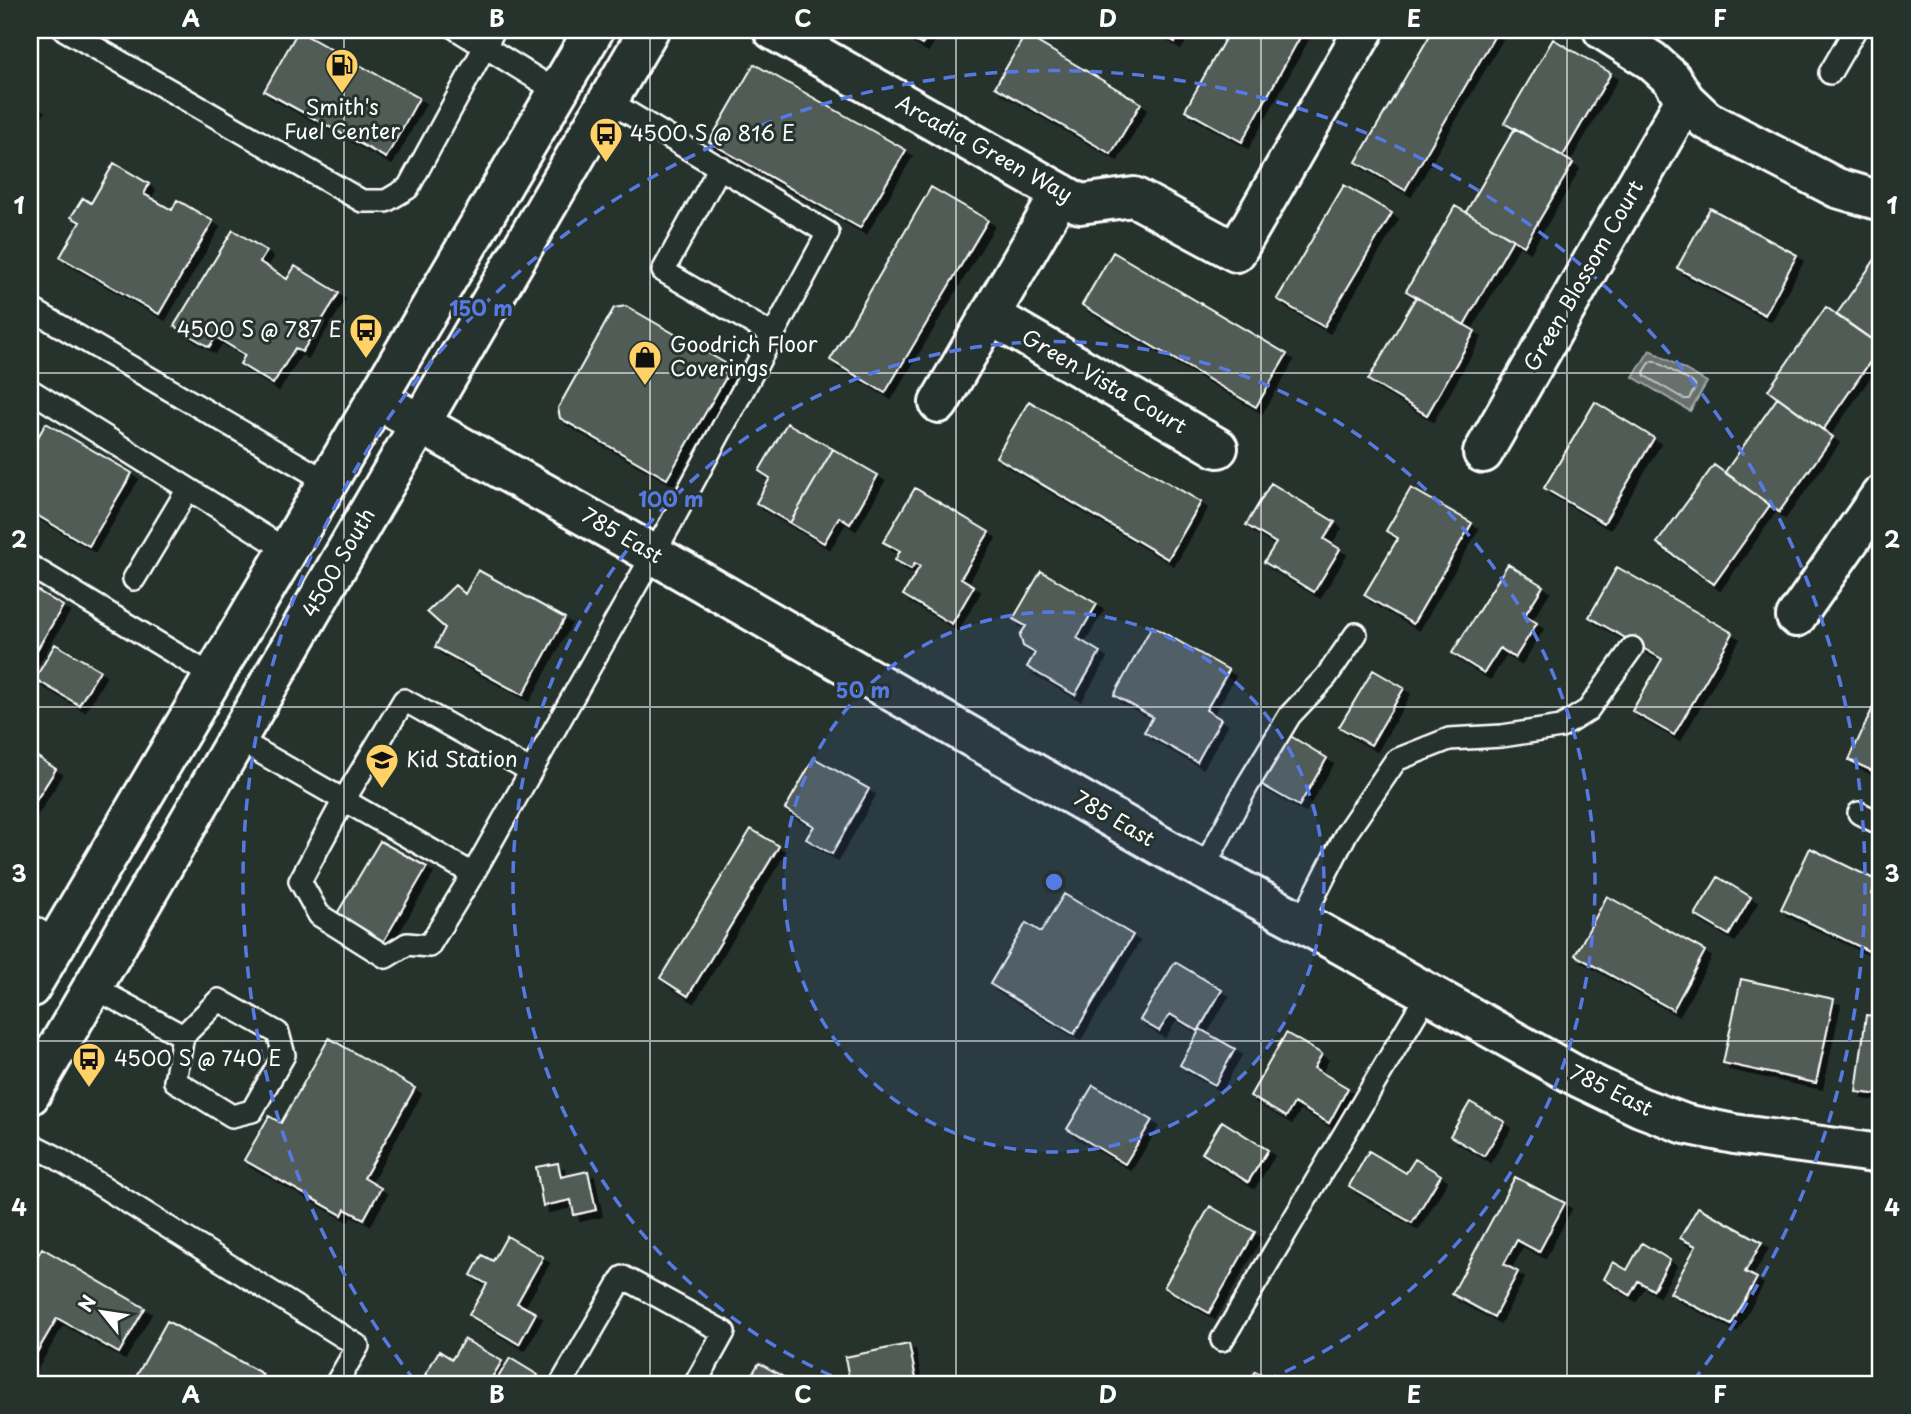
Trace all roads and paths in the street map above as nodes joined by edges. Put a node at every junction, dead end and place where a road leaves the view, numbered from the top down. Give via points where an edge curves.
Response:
1 (65, 30) edge
2 (458, 30) edge
3 (594, 30) edge
4 (649, 30) edge
5 (773, 30) edge
6 (1364, 30) edge
7 (1603, 30) edge
8 (1855, 30) edge
9 (490, 38) edge
10 (1830, 73) dead end
11 (558, 92) junction
12 (607, 100) junction
13 (1685, 100) junction
14 (720, 167) junction
15 (1061, 193) junction
16 (1881, 201) edge
17 (33, 310) dead end
18 (990, 315) junction
19 (773, 335) junction
20 (30, 390) edge
21 (378, 400) junction
22 (939, 403) dead end
23 (420, 423) junction
24 (1218, 448) dead end
25 (1483, 453) dead end
26 (328, 482) junction
27 (188, 489) junction
28 (1881, 495) edge
29 (288, 551) junction
30 (653, 554) junction
31 (30, 566) edge
32 (134, 579) dead end
33 (1796, 617) dead end
34 (1356, 634) dead end
35 (1632, 648) dead end
36 (214, 677) junction
37 (237, 739) junction
38 (531, 771) junction
39 (344, 800) junction
40 (1858, 813) dead end
41 (1881, 824) edge
42 (1203, 870) junction
43 (472, 874) junction
44 (1301, 922) junction
45 (44, 933) edge
46 (93, 987) junction
47 (30, 988) edge
48 (1428, 993) junction
49 (183, 1036) junction
50 (30, 1095) edge
51 (30, 1144) edge
52 (1881, 1154) edge
53 (1222, 1340) dead end
54 (336, 1384) edge
55 (562, 1384) edge
56 (695, 1384) edge

1 - 9 lane via 362,201 386,201 408,188
2 - 9 lane
3 - 11 street
4 - 12 street, 4500 South
5 - 15 street, Arcadia Green Way
6 - 15 street, Arcadia Green Way via 1236,252 1134,197 1080,204
7 - 13 street via 1652,61 1672,79
8 - 10 lane
9 - 11 lane
11 - 21 street
12 - 14 lane
12 - 23 street, 4500 South
13 - 16 street via 1706,120 1837,188
13 - 25 street, Green Blossom Court
14 - 19 lane via 828,233
14 - 19 lane via 663,271
15 - 18 street
17 - 26 lane
18 - 22 street
18 - 24 street, Green Vista Court
19 - 30 lane
20 - 27 lane
21 - 23 street, 785 East
21 - 26 street
23 - 30 street, 785 East
23 - 37 street, 4500 South
26 - 29 street
27 - 29 lane
27 - 32 lane
28 - 33 street
29 - 36 street
30 - 38 lane
30 - 42 street, 785 East
31 - 36 lane
34 - 42 lane via 1326,677 1290,715
35 - 44 lane via 1588,710 1562,727 1449,739 1396,760 1347,832
36 - 45 street
37 - 39 lane
37 - 46 street, 4500 South
38 - 39 lane via 404,699
38 - 43 lane
39 - 43 lane
39 - 43 lane via 300,881 319,915 386,957 407,944 429,946
40 - 41 lane
42 - 44 street, 785 East
44 - 48 street, 785 East
45 - 47 street
46 - 49 lane
46 - 50 street, 4500 South
48 - 52 street, 785 East via 1580,1078 1685,1124
48 - 53 lane
49 - 49 lane via 175,1081 232,1116 252,1111 284,1055 278,1033 219,1000
51 - 54 lane via 358,1346
55 - 56 lane via 623,1276 724,1332

